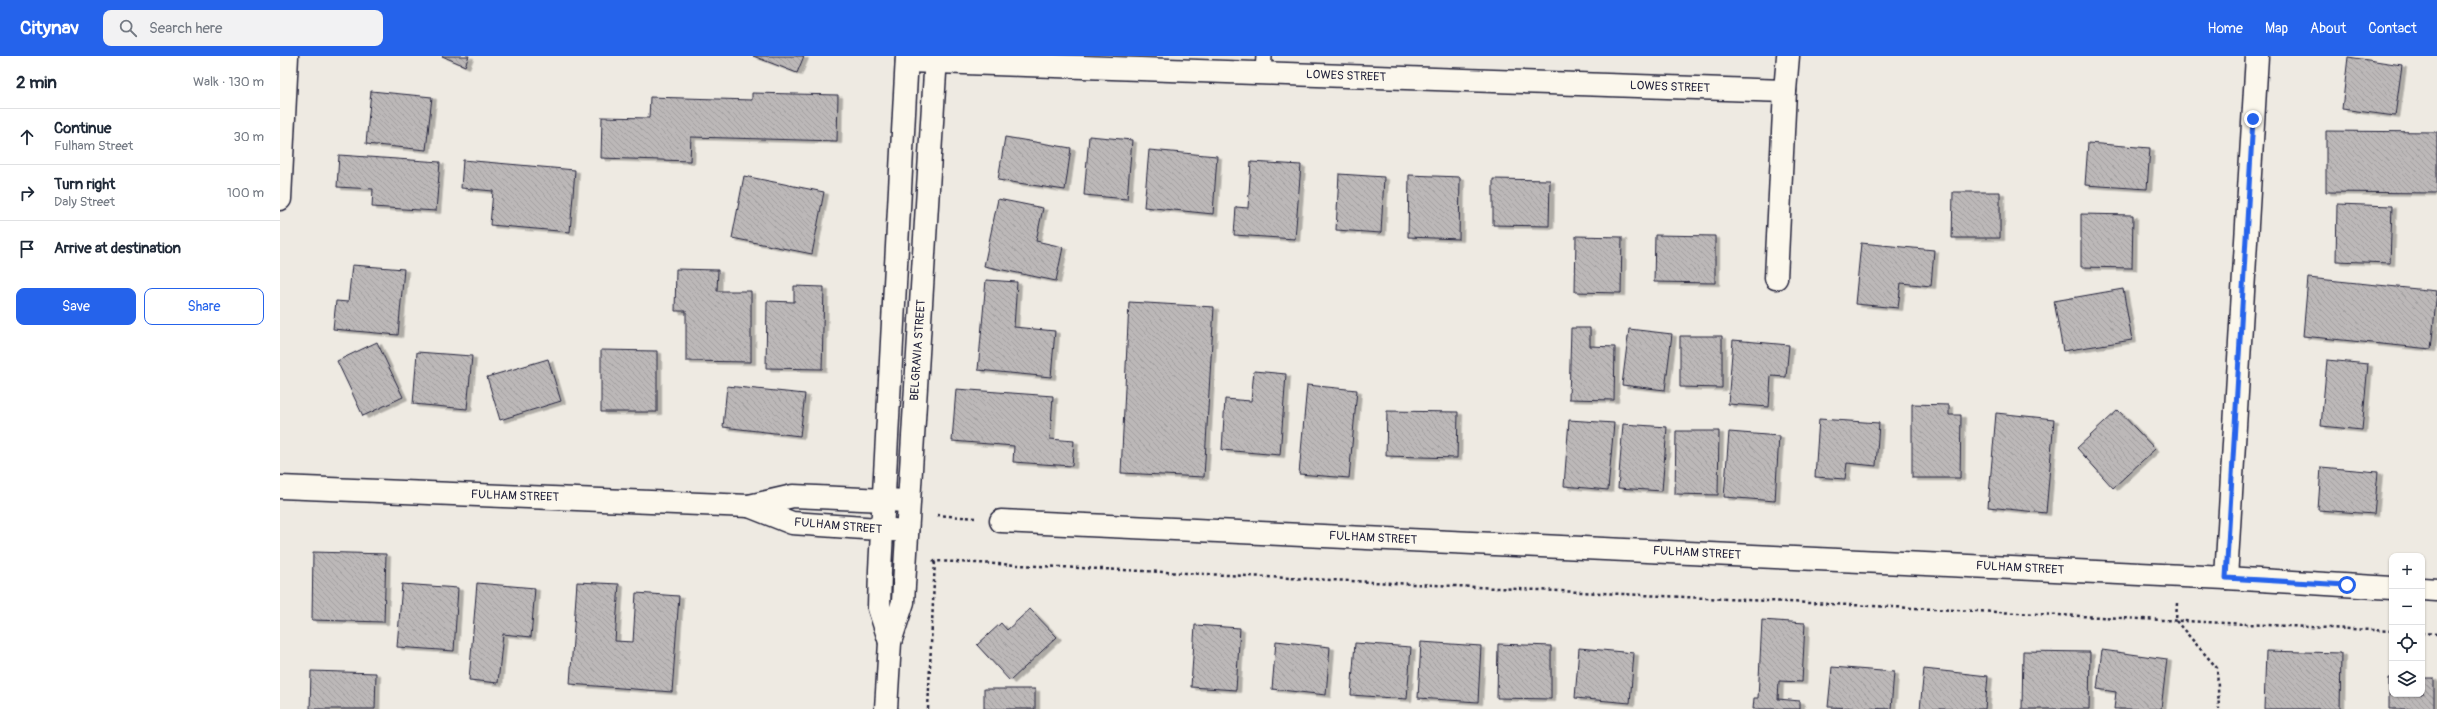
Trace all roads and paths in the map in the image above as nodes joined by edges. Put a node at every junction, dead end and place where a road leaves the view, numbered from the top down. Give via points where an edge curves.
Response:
1 (287, 56) edge
2 (1788, 56) edge
3 (2257, 56) edge
4 (907, 58) edge
5 (936, 59) edge
6 (1264, 64) edge
7 (1785, 91) junction
8 (280, 199) edge
9 (1776, 278) dead end
10 (280, 487) edge
11 (883, 499) junction
12 (908, 501) junction
13 (749, 506) junction
14 (937, 515) dead end
15 (1002, 521) joint
16 (882, 530) junction
17 (907, 531) junction
18 (931, 565) dead end
19 (2226, 578) junction
20 (2389, 588) edge
21 (2425, 589) edge
22 (2437, 590) edge
23 (2177, 600) dead end
24 (2176, 621) junction
25 (2389, 631) edge
26 (2425, 633) edge
27 (2437, 634) edge
28 (890, 642) junction
29 (886, 709) edge
30 (2219, 709) edge

1 - 8 street
2 - 7 street
3 - 19 street
4 - 5 street, LOWES STREET
4 - 11 street, BELGRAVIA STREET
5 - 6 street, LOWES STREET
5 - 12 street, BELGRAVIA STREET
6 - 7 street, LOWES STREET
7 - 9 street
10 - 13 street, FULHAM STREET
11 - 12 street, FULHAM STREET
11 - 13 street, FULHAM STREET via 793,496
11 - 16 street, BELGRAVIA STREET
12 - 17 street, BELGRAVIA STREET
13 - 16 street, FULHAM STREET via 792,523
14 - 15 path
15 - 19 street, FULHAM STREET
16 - 17 street, FULHAM STREET
16 - 28 street, BELGRAVIA STREET via 880,608
17 - 28 street, BELGRAVIA STREET via 903,602
18 - 24 path via 935,561
19 - 20 street, FULHAM STREET
21 - 22 street
23 - 24 path
24 - 25 path
24 - 30 path via 2217,668
26 - 27 path
28 - 29 street, BELGRAVIA STREET

